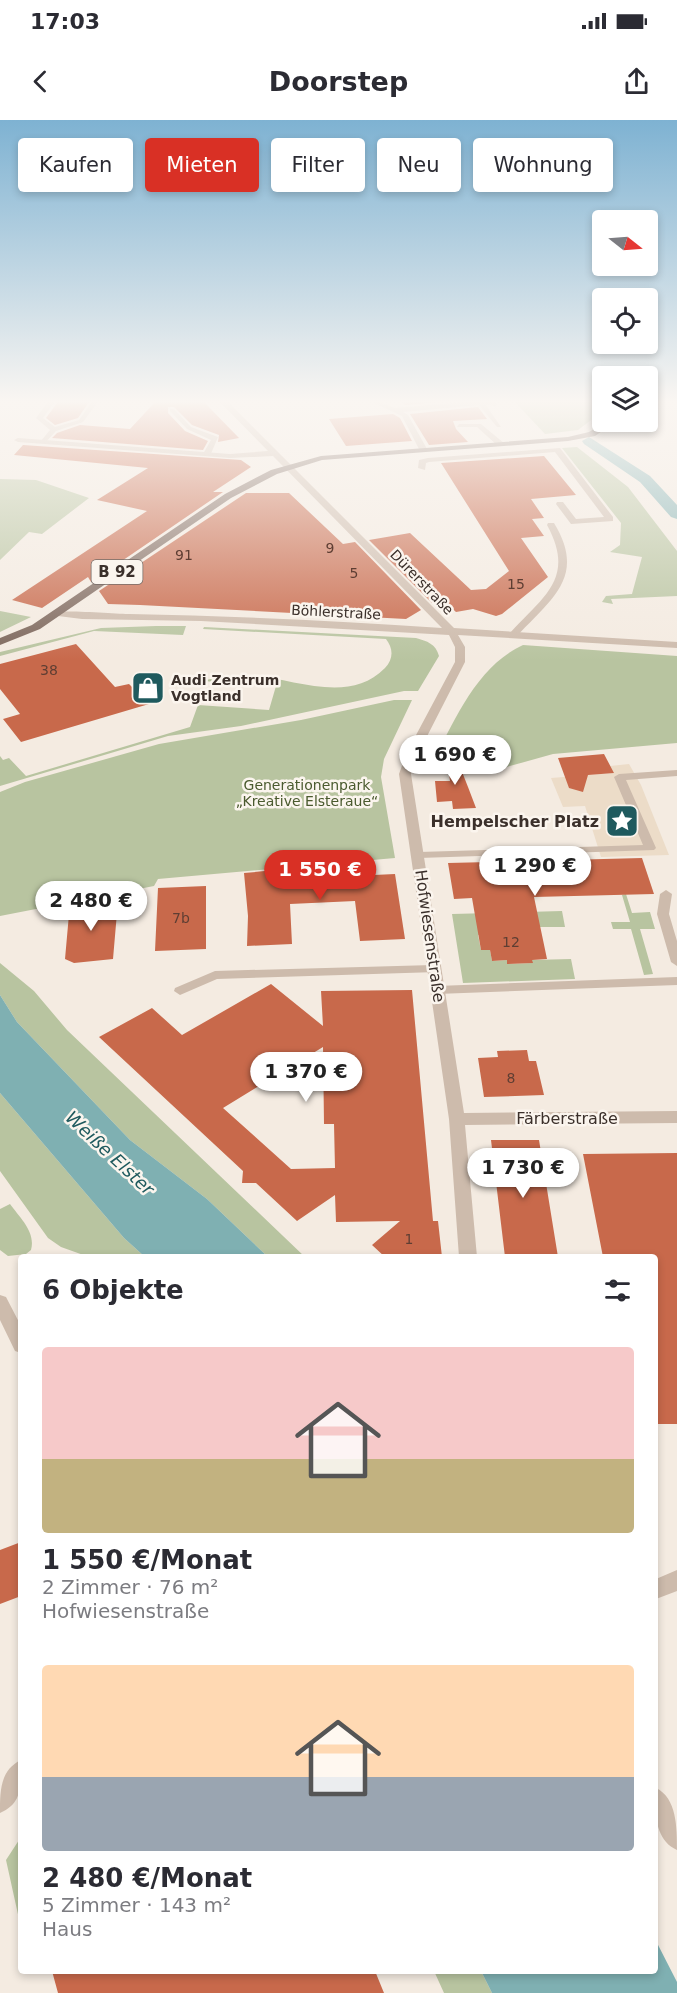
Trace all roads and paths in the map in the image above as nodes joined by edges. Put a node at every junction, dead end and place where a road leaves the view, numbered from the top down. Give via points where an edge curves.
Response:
1 (244, 486) edge
2 (308, 486) edge
3 (585, 486) edge
4 (560, 504) dead end
5 (551, 525) dead end
6 (58, 613) junction
7 (450, 631) junction
8 (513, 635) junction
9 (0, 642) edge
10 (677, 645) edge
11 (677, 773) edge
12 (418, 855) junction
13 (666, 894) dead end
14 (677, 962) edge
15 (433, 969) junction
16 (677, 981) edge
17 (436, 990) junction
18 (180, 991) dead end
19 (677, 1117) edge
20 (457, 1119) junction
21 (468, 1254) edge
22 (0, 1302) edge
23 (18, 1339) edge
24 (677, 1580) edge
25 (658, 1588) edge
26 (18, 1776) edge
27 (0, 1801) edge
28 (658, 1804) edge
29 (677, 1838) edge

1 - 6 main road, B 92
2 - 7 street, Dürerstraße
3 - 4 lane via 610,519 574,522
5 - 8 lane via 561,539 566,566 560,584
6 - 7 street, Böhlerstraße
6 - 9 main road, B 92 via 23,634
7 - 8 street, Böhlerstraße
7 - 12 street, Hofwiesenstraße via 462,655 405,774
8 - 10 street, Böhlerstraße
11 - 12 lane via 619,777 650,848
12 - 15 street, Hofwiesenstraße
13 - 14 lane via 663,914
15 - 17 street, Hofwiesenstraße
15 - 18 lane via 215,975
16 - 17 lane
17 - 20 street, Hofwiesenstraße
19 - 20 street, Färberstraße
20 - 21 street, Hofwiesenstraße
22 - 23 street
24 - 25 street
26 - 27 street
28 - 29 street

